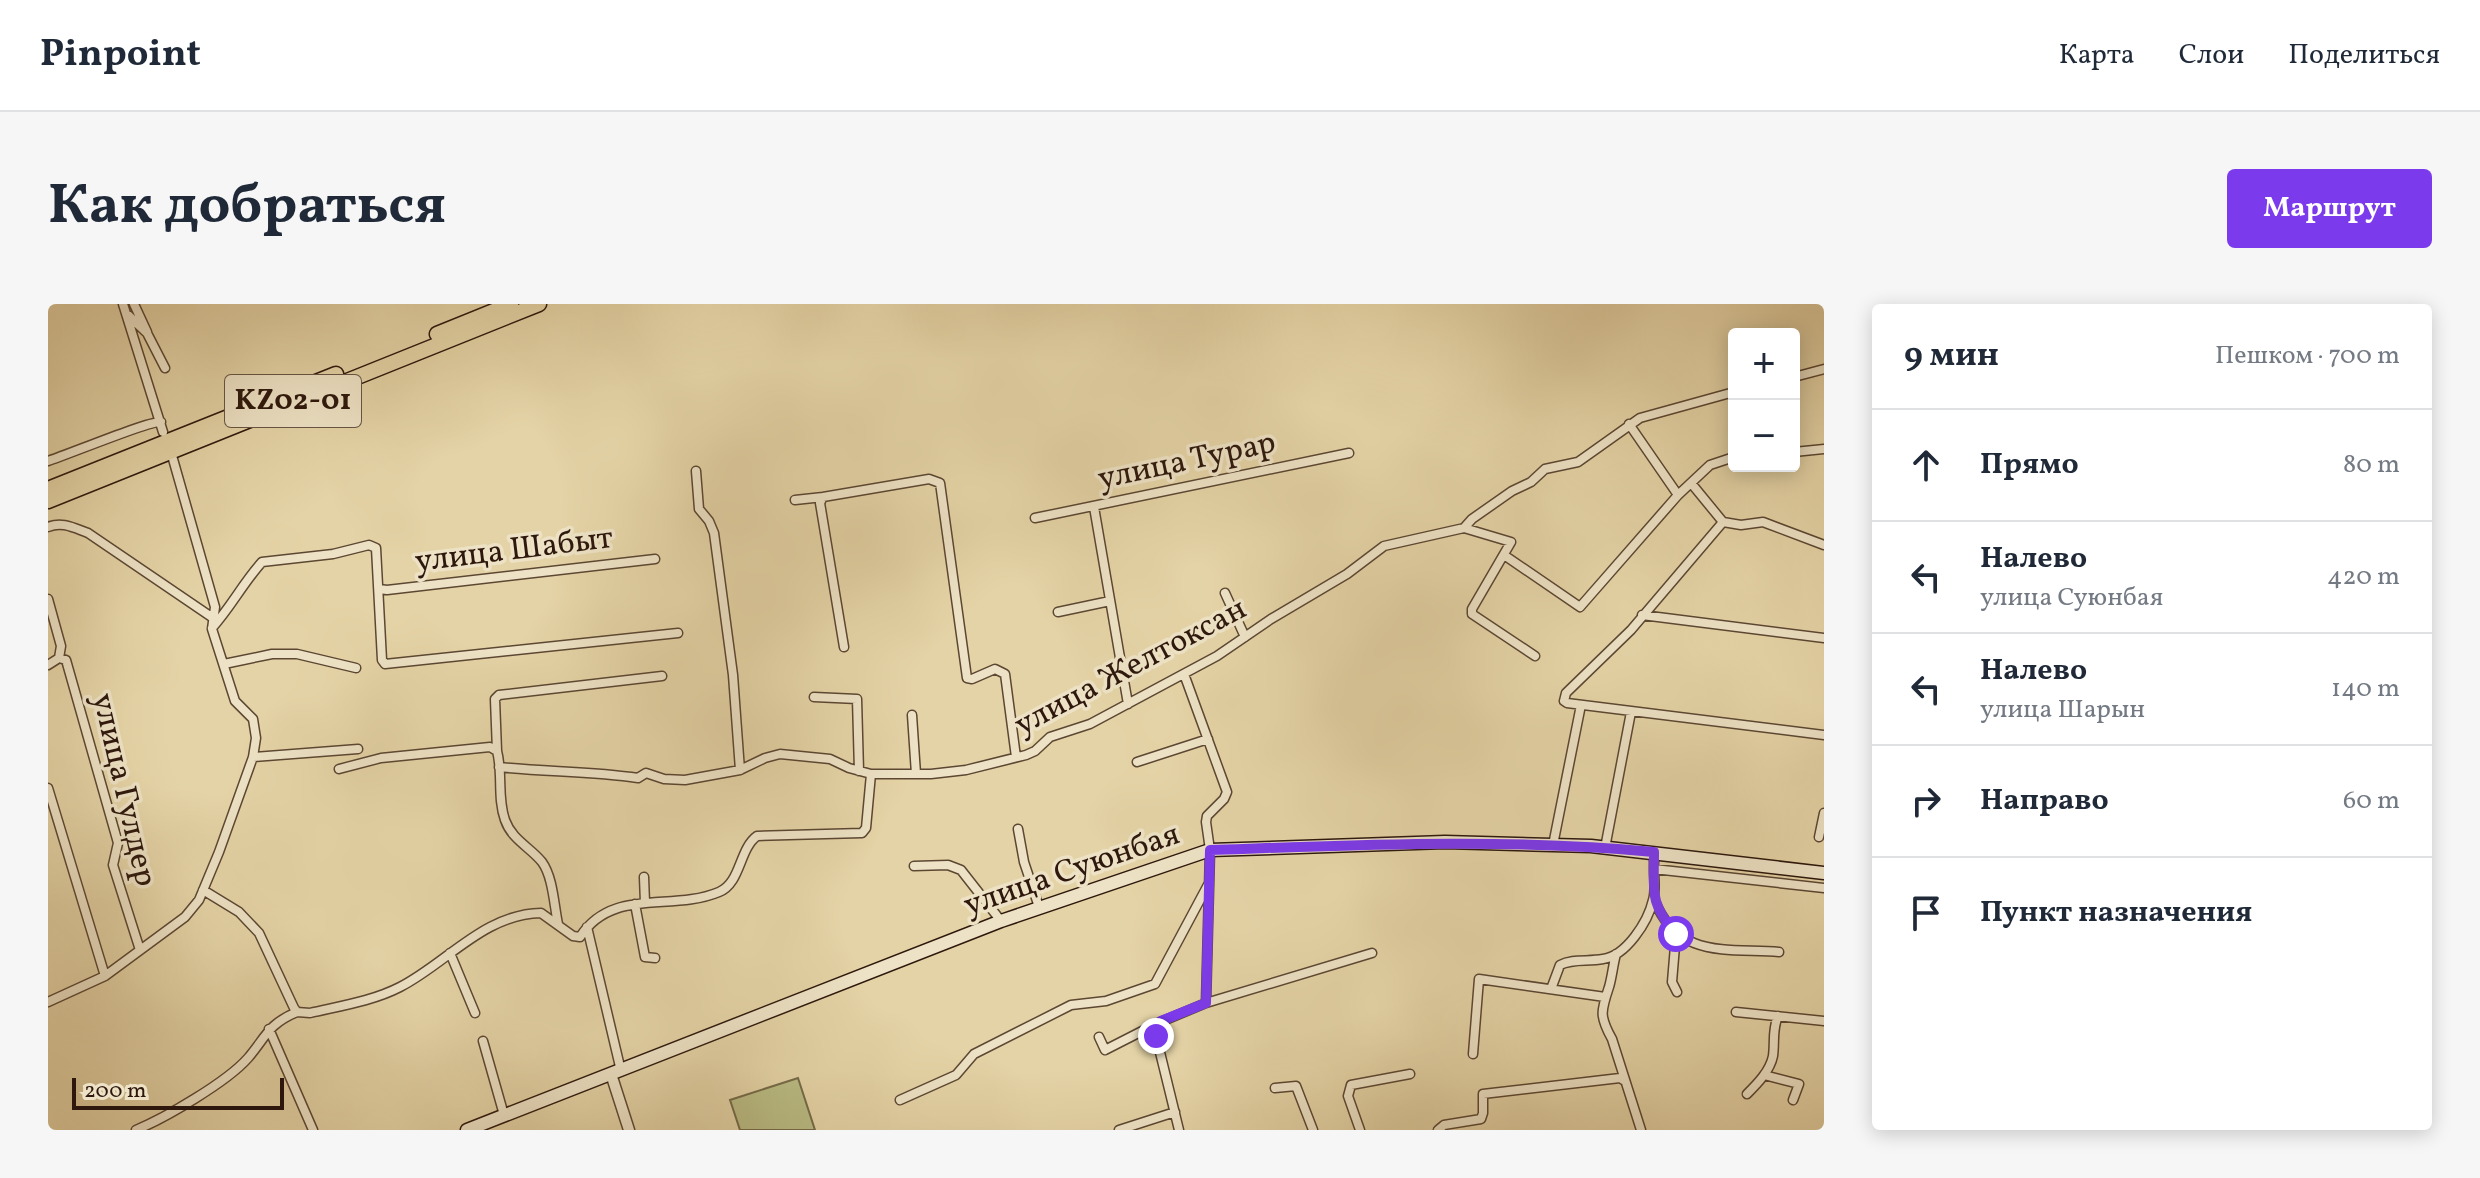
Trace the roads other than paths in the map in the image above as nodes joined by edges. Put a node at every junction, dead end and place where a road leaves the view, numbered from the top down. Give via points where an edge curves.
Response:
1 (123, 304) edge
2 (134, 304) edge
3 (511, 304) edge
4 (539, 304) edge
5 (128, 315) junction
6 (147, 333) junction
7 (165, 368) dead end
8 (1824, 369) edge
9 (1800, 375) edge
10 (1728, 394) edge
11 (161, 422) junction
12 (1629, 424) junction
13 (163, 432) dead end
14 (1824, 449) edge
15 (1800, 451) edge
16 (1349, 453) dead end
17 (173, 459) dead end
18 (1728, 459) edge
19 (48, 461) edge
20 (696, 471) dead end
21 (1691, 483) junction
22 (48, 489) edge
23 (1678, 495) junction
24 (823, 497) junction
25 (795, 500) dead end
26 (48, 501) edge
27 (1094, 507) junction
28 (1035, 518) dead end
29 (1723, 522) junction
30 (48, 527) edge
31 (1464, 528) junction
32 (1824, 545) edge
33 (1504, 555) junction
34 (655, 559) dead end
35 (379, 589) junction
36 (1225, 593) dead end
37 (48, 599) edge
38 (1110, 601) junction
39 (1058, 612) dead end
40 (1642, 615) junction
41 (213, 618) junction
42 (212, 629) junction
43 (678, 633) dead end
44 (1245, 637) junction
45 (1824, 638) edge
46 (844, 647) dead end
47 (1535, 656) dead end
48 (59, 658) junction
49 (224, 664) junction
50 (48, 665) edge
51 (356, 668) dead end
52 (1184, 674) junction
53 (662, 676) dead end
54 (814, 697) dead end
55 (1128, 704) junction
56 (1581, 705) junction
57 (1631, 712) junction
58 (912, 715) dead end
59 (1824, 735) edge
60 (1208, 739) junction
61 (358, 749) dead end
62 (497, 751) junction
63 (253, 757) junction
64 (1016, 757) junction
65 (1137, 762) dead end
66 (499, 767) junction
67 (339, 769) dead end
68 (740, 770) junction
69 (859, 771) junction
70 (871, 774) junction
71 (916, 774) junction
72 (48, 788) edge
73 (1824, 813) edge
74 (1018, 829) dead end
75 (1819, 837) dead end
76 (1553, 845) junction
77 (1605, 848) junction
78 (1210, 850) junction
79 (1654, 852) junction
80 (914, 866) dead end
81 (1654, 869) junction
82 (1824, 873) edge
83 (644, 877) dead end
84 (1209, 883) junction
85 (1824, 888) edge
86 (203, 890) junction
87 (1654, 899) junction
88 (645, 903) junction
89 (635, 904) junction
90 (1039, 907) junction
91 (1001, 921) junction
92 (559, 924) junction
93 (587, 927) junction
94 (1676, 934) junction
95 (140, 950) junction
96 (1779, 952) dead end
97 (450, 953) junction
98 (1372, 953) dead end
99 (1616, 954) junction
100 (655, 958) dead end
101 (105, 976) junction
102 (1551, 989) junction
103 (1677, 992) dead end
104 (1605, 997) junction
105 (48, 1002) edge
106 (1206, 1003) junction
107 (297, 1012) junction
108 (1736, 1012) dead end
109 (475, 1013) dead end
110 (1778, 1016) junction
111 (1824, 1021) edge
112 (1158, 1023) junction
113 (269, 1029) junction
114 (1099, 1037) dead end
115 (483, 1041) dead end
116 (1473, 1054) dead end
117 (616, 1072) junction
118 (1410, 1074) dead end
119 (1764, 1075) junction
120 (1625, 1081) junction
121 (1275, 1088) dead end
122 (1747, 1094) dead end
123 (900, 1100) dead end
124 (1793, 1100) dead end
125 (1175, 1112) junction
126 (504, 1115) junction
127 (136, 1130) edge
128 (313, 1130) edge
129 (467, 1130) edge
130 (629, 1130) edge
131 (1119, 1130) edge
132 (1179, 1130) edge
133 (1313, 1130) edge
134 (1360, 1130) edge
135 (1438, 1130) edge
136 (1641, 1130) edge

1 - 5 street
2 - 6 street
3 - 22 highway, KZ02-01
4 - 26 highway, KZ02-01
5 - 6 street
5 - 11 street
6 - 7 street
8 - 9 street
10 - 12 street, улица Желтоксан
11 - 13 street
11 - 19 street
12 - 23 street
12 - 31 street, улица Желтоксан via 1578,462 1545,469
14 - 15 street
16 - 27 street, улица Турар
17 - 41 street via 215,607
18 - 21 street via 1710,465
20 - 68 street via 699,509 714,533
21 - 23 street
21 - 29 street
23 - 33 street via 1580,607
24 - 25 street
24 - 46 street
24 - 64 street via 929,479 940,483 967,678 995,669 1005,674
27 - 28 street, улица Турар
27 - 38 street
29 - 32 street via 1763,522
29 - 40 street
30 - 41 street via 67,525 88,533
31 - 33 street via 1509,539
31 - 44 street, улица Желтоксан via 1384,546
33 - 47 street via 1471,611
34 - 35 street, улица Шабыт
35 - 42 street via 376,548 369,545 262,562
35 - 43 street via 385,664
36 - 44 street
37 - 48 street via 61,646
38 - 39 street
38 - 55 street
40 - 45 street
40 - 56 street via 1566,693 1564,701
41 - 42 street
42 - 49 street
44 - 52 street, улица Желтоксан
48 - 50 street, улица Гулдер
48 - 95 street, улица Гулдер via 66,660 118,843 113,865
49 - 51 street via 297,654
49 - 63 street via 235,701 253,719
52 - 55 street, улица Желтоксан
52 - 60 street
53 - 62 street via 499,695
54 - 69 street via 857,699
55 - 64 street, улица Желтоксан
56 - 57 street
56 - 76 street
57 - 59 street
57 - 77 street
58 - 71 street
60 - 65 street
60 - 78 street via 1227,792 1207,816
61 - 63 street
62 - 66 street
62 - 67 street via 490,747 381,758
63 - 86 street
64 - 71 street, улица Желтоксан via 966,770
66 - 68 street, улица Желтоксан via 638,778 646,773 685,780
66 - 92 street via 506,824 546,868
68 - 69 street, улица Желтоксан via 780,754 830,759
69 - 70 street, улица Желтоксан
70 - 71 street, улица Желтоксан
70 - 88 street via 862,833 757,836 718,892
72 - 101 street
73 - 75 street
74 - 90 street
76 - 77 main road, улица Суюнбая
76 - 78 main road, улица Суюнбая via 1445,842
77 - 79 main road, улица Суюнбая
78 - 84 street
78 - 90 main road, улица Суюнбая
79 - 81 street
79 - 82 main road, улица Суюнбая
80 - 91 street via 961,870
81 - 85 street
81 - 87 street
83 - 88 street
84 - 106 street
84 - 123 street via 1155,984 1106,1001 1071,1005 974,1054 956,1075
86 - 95 street via 193,909
86 - 107 street via 239,912 259,933
87 - 94 street
87 - 99 street via 1636,934
88 - 89 street
89 - 93 street via 607,910
89 - 100 street via 645,957
90 - 91 main road, улица Суюнбая
91 - 117 main road, улица Суюнбая
92 - 93 street via 576,937
92 - 97 street via 536,913 499,922
93 - 117 street
94 - 96 street via 1703,948
94 - 103 street via 1672,982
95 - 101 street
97 - 107 street via 395,990
97 - 109 street
98 - 106 street
99 - 102 street via 1560,965
99 - 104 street
101 - 105 street
102 - 104 street
102 - 116 street via 1479,979
104 - 120 street via 1604,1025
106 - 112 street
107 - 113 street
108 - 110 street
110 - 111 street
110 - 119 street via 1773,1055
112 - 114 street via 1105,1050
112 - 125 street via 1156,1036
113 - 127 street via 235,1070
113 - 128 street
115 - 126 street
117 - 126 main road, улица Суюнбая
117 - 130 street
118 - 134 street via 1351,1085 1348,1096
119 - 122 street
119 - 124 street via 1799,1084
120 - 135 street via 1483,1094 1481,1119
120 - 136 street
121 - 133 street via 1296,1086
125 - 131 street
125 - 132 street
126 - 129 main road, улица Суюнбая

